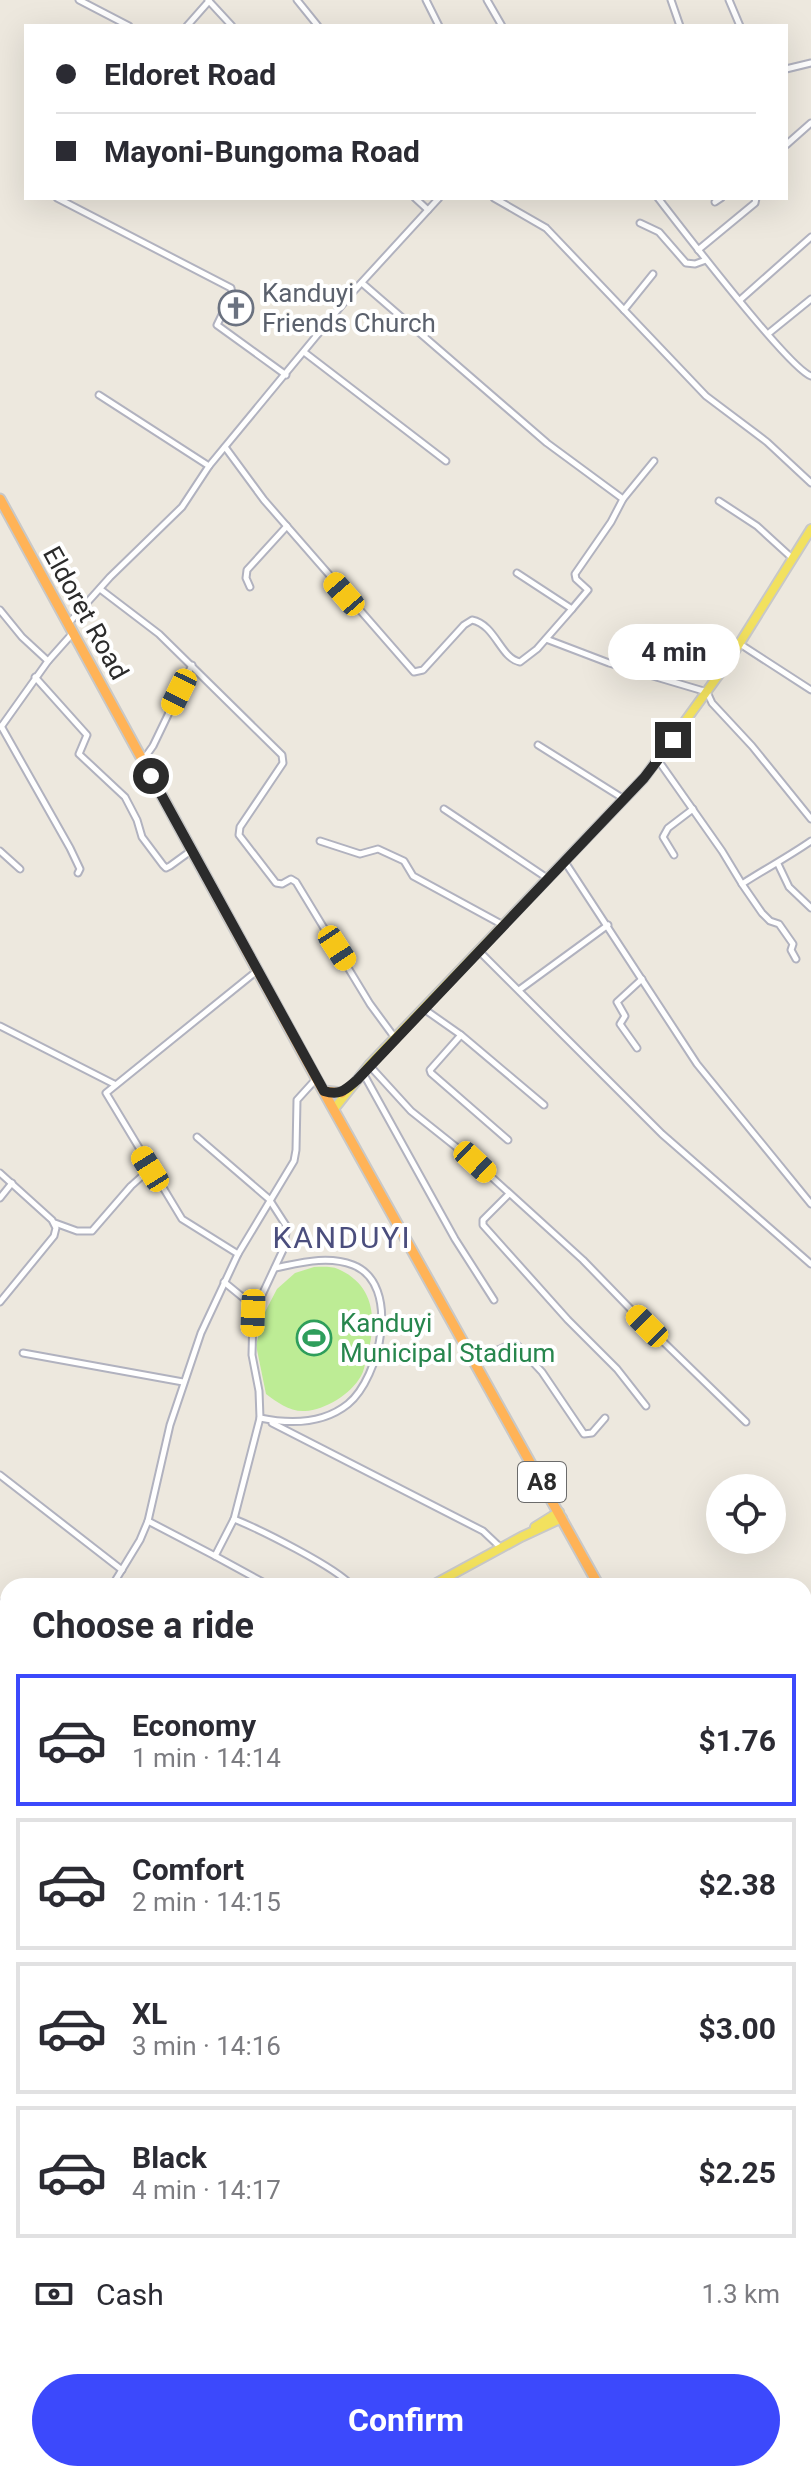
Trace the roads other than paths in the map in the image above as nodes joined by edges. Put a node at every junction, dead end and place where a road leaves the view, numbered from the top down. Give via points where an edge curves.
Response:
1 (79, 0) edge
2 (297, 0) edge
3 (426, 0) edge
4 (487, 0) edge
5 (671, 0) edge
6 (729, 0) edge
7 (208, 1) edge
8 (125, 24) edge
9 (189, 24) edge
10 (230, 24) edge
11 (316, 24) edge
12 (438, 24) edge
13 (501, 24) edge
14 (679, 24) edge
15 (739, 24) edge
16 (811, 63) edge
17 (788, 69) edge
18 (811, 123) edge
19 (788, 143) edge
20 (61, 200) edge
21 (417, 200) edge
22 (437, 200) edge
23 (497, 200) edge
24 (660, 200) edge
25 (756, 200) edge
26 (428, 210) junction
27 (640, 223) dead end
28 (811, 237) edge
29 (698, 250) junction
30 (706, 260) junction
31 (653, 274) dead end
32 (362, 283) junction
33 (811, 299) edge
34 (740, 300) junction
35 (624, 310) junction
36 (769, 333) junction
37 (304, 352) junction
38 (286, 375) junction
39 (811, 376) edge
40 (99, 395) dead end
41 (225, 447) junction
42 (446, 461) dead end
43 (654, 461) dead end
44 (209, 466) junction
45 (811, 483) edge
46 (0, 499) edge
47 (623, 499) junction
48 (719, 501) dead end
49 (287, 526) junction
50 (811, 529) edge
51 (808, 540) edge
52 (792, 558) junction
53 (517, 573) dead end
54 (250, 587) dead end
55 (100, 589) junction
56 (572, 609) junction
57 (0, 610) edge
58 (70, 629) junction
59 (546, 639) junction
60 (740, 644) junction
61 (48, 661) junction
62 (192, 665) junction
63 (35, 677) junction
64 (811, 690) edge
65 (707, 692) junction
66 (0, 727) edge
67 (538, 745) dead end
68 (658, 760) junction
69 (142, 761) junction
70 (624, 799) junction
71 (444, 809) dead end
72 (693, 809) junction
73 (811, 819) edge
74 (320, 841) dead end
75 (811, 841) edge
76 (192, 850) junction
77 (0, 851) edge
78 (674, 855) dead end
79 (565, 862) junction
80 (778, 864) junction
81 (20, 869) dead end
82 (78, 873) dead end
83 (548, 879) junction
84 (742, 884) junction
85 (811, 908) edge
86 (503, 925) junction
87 (608, 925) junction
88 (479, 951) junction
89 (796, 959) dead end
90 (258, 970) junction
91 (642, 979) junction
92 (519, 990) junction
93 (424, 1009) junction
94 (0, 1026) edge
95 (461, 1035) junction
96 (395, 1038) junction
97 (637, 1048) dead end
98 (369, 1065) junction
99 (360, 1076) junction
100 (316, 1078) junction
101 (114, 1084) junction
102 (324, 1091) junction
103 (342, 1093) junction
104 (544, 1105) dead end
105 (333, 1106) junction
106 (197, 1137) dead end
107 (508, 1140) dead end
108 (150, 1169) junction
109 (0, 1173) edge
110 (12, 1183) junction
111 (509, 1194) junction
112 (0, 1198) edge
113 (269, 1199) junction
114 (811, 1204) edge
115 (55, 1223) junction
116 (238, 1254) junction
117 (811, 1264) edge
118 (275, 1268) junction
119 (224, 1282) junction
120 (494, 1300) dead end
121 (0, 1302) edge
122 (253, 1313) junction
123 (23, 1353) dead end
124 (474, 1361) junction
125 (183, 1382) junction
126 (646, 1406) dead end
127 (260, 1418) junction
128 (605, 1418) dead end
129 (746, 1422) dead end
130 (0, 1475) edge
131 (559, 1516) junction
132 (234, 1519) junction
133 (148, 1521) junction
134 (501, 1548) junction
135 (215, 1556) junction
136 (122, 1570) junction
137 (117, 1578) edge
138 (255, 1578) edge
139 (342, 1578) edge
140 (446, 1578) edge
141 (593, 1578) edge

1 - 8 street
2 - 11 street
3 - 12 street
4 - 13 street
5 - 14 street
6 - 15 street
7 - 9 street
7 - 10 street
16 - 17 street
18 - 19 street
20 - 38 street via 231,288 217,325
21 - 26 street
22 - 26 street
23 - 35 street via 546,228
24 - 29 street
25 - 29 street
26 - 32 street
27 - 30 street via 659,232 686,263
28 - 34 street
29 - 30 street
30 - 34 street
31 - 35 street
32 - 37 street
32 - 47 street via 547,443
33 - 36 street
34 - 36 street
35 - 45 street via 706,396
36 - 39 street
37 - 38 street
37 - 42 street
38 - 41 street
40 - 44 street
41 - 44 street
41 - 49 street
43 - 47 street
44 - 55 street via 182,507
46 - 58 highway, Eldoret Road / A8
47 - 56 street via 575,574 588,590
48 - 52 street
49 - 54 street via 247,570
49 - 59 street via 414,672 423,670 468,621 488,628 516,662
50 - 51 main road
51 - 52 main road
52 - 60 main road
53 - 56 street
55 - 58 street
55 - 62 street
56 - 59 street
57 - 61 street
58 - 61 street
58 - 69 highway, Eldoret Road / A8
59 - 65 street
60 - 64 street
60 - 65 main road
61 - 63 street
62 - 69 street
62 - 96 street via 283,757 240,827 241,840 276,883 296,882
63 - 66 street
63 - 76 street via 87,735 79,754 125,797 142,837 163,865 170,866
65 - 68 main road
65 - 73 street
66 - 82 street via 70,848
67 - 70 street
68 - 70 main road
68 - 72 street
69 - 76 highway, Eldoret Road / A8
70 - 79 main road
71 - 83 street
72 - 78 street via 663,837
72 - 84 street
74 - 86 street via 360,854 378,849 394,855 413,876
75 - 80 street
76 - 90 highway, Eldoret Road / A8
77 - 81 street
79 - 83 main road
79 - 87 street
80 - 84 street
80 - 85 street via 789,887
83 - 86 main road
84 - 89 street via 762,913 785,931
86 - 88 main road
87 - 91 street
87 - 92 street
88 - 92 street
88 - 93 main road
90 - 100 highway, Eldoret Road / A8
90 - 101 street
91 - 97 street via 617,1002 625,1016 620,1024
91 - 114 street via 708,1080
92 - 117 street via 662,1134
93 - 95 street
93 - 96 main road
94 - 101 street
95 - 104 street
95 - 107 street via 431,1073
96 - 98 main road
98 - 99 main road
98 - 111 street via 411,1111
99 - 103 main road
99 - 105 main road
99 - 120 street
100 - 102 highway, Eldoret Road / A8
100 - 113 street via 297,1100 294,1161
101 - 108 street via 107,1097
102 - 103 highway
102 - 105 highway, Eldoret Road / A8
103 - 105 main road
105 - 124 highway, Eldoret Road / A8
106 - 113 street
108 - 115 street via 92,1231
108 - 116 street via 182,1219
109 - 110 street
110 - 112 street
110 - 115 street
111 - 126 street via 483,1225
111 - 129 street
113 - 116 street
113 - 118 street via 287,1227
115 - 121 street via 54,1236
116 - 119 street
118 - 122 street
118 - 127 street via 334,1260 361,1269 377,1290 382,1328 366,1380 345,1406 294,1422
119 - 122 street
119 - 125 street
122 - 127 street
123 - 125 street
124 - 128 street via 517,1345 584,1434 592,1433
124 - 131 highway, Eldoret Road / A8
125 - 133 street
127 - 132 street
127 - 134 street via 483,1531
130 - 136 street
131 - 134 main road
131 - 141 highway, Eldoret Road / A8
132 - 135 street
132 - 139 street
133 - 135 street
133 - 136 street
134 - 140 main road
135 - 138 street
136 - 137 street

